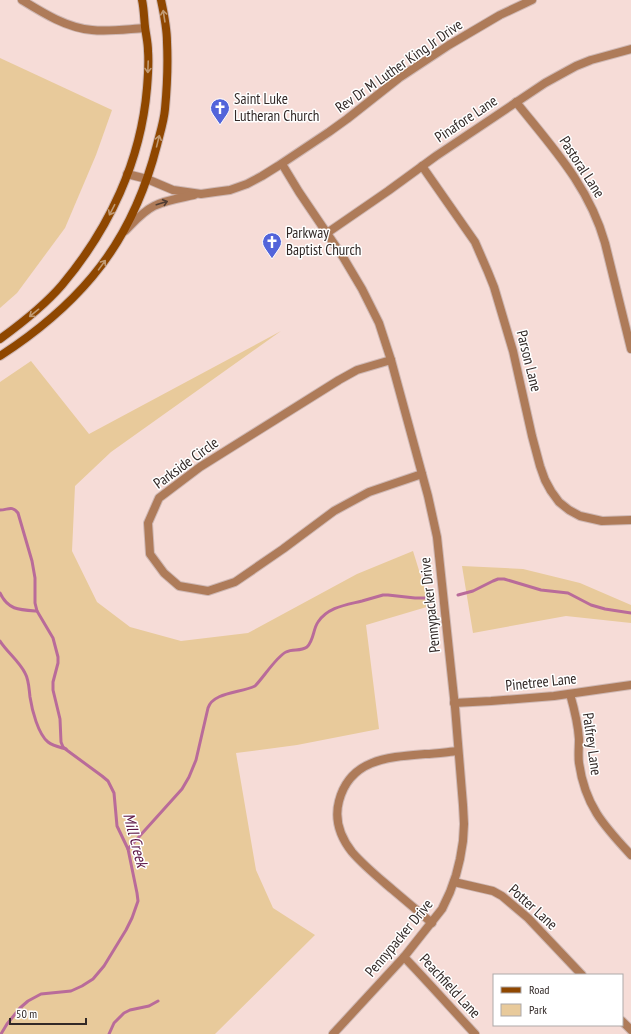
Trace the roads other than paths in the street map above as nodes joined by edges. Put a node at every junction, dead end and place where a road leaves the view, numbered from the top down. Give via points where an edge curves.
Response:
1 (22, 0) edge
2 (142, 0) edge
3 (161, 0) edge
4 (532, 0) edge
5 (145, 28) junction
6 (631, 50) edge
7 (516, 102) junction
8 (282, 164) junction
9 (422, 166) junction
10 (127, 174) junction
11 (147, 179) junction
12 (201, 194) junction
13 (327, 233) junction
14 (121, 235) junction
15 (0, 339) edge
16 (631, 349) edge
17 (0, 356) edge
18 (390, 360) junction
19 (422, 474) junction
20 (631, 520) edge
21 (631, 685) edge
22 (570, 694) junction
23 (454, 703) junction
24 (458, 751) junction
25 (631, 855) edge
26 (454, 882) junction
27 (432, 923) junction
28 (404, 957) junction
29 (581, 974) edge
30 (623, 1022) edge
31 (631, 1030) edge
32 (333, 1034) edge
33 (475, 1034) edge

1 - 5 street via 57,20 76,27 92,30
2 - 5 main road
11 -> 3 main road via 165,109 168,58
4 - 8 street, Rev Dr M Luther King Jr Drive via 500,15 449,45
5 -> 10 main road via 148,51 145,106 142,126
6 - 7 street, Pinafore Lane via 576,66
7 - 9 street, Pinafore Lane
7 - 16 street, Pastoral Lane via 552,145 579,183 594,212
8 - 12 street, Rev Dr M Luther King Jr Drive via 230,190
8 - 13 street, Pennypacker Drive
9 - 13 street, Pinafore Lane
9 - 20 street, Parson Lane via 474,242 494,287 513,351 540,466 551,492 559,502 580,516 602,521
10 - 11 street, Rev Dr M Luther King Jr Drive
10 -> 15 main road via 103,228 62,286
11 - 12 street, Rev Dr M Luther King Jr Drive via 174,190
11 - 14 main road
14 -> 12 street via 141,214 154,206
13 - 18 street, Pennypacker Drive via 371,306
17 -> 14 main road via 42,326 79,292 94,276
18 - 19 street, Pennypacker Drive
18 - 19 street, Parkside Circle via 357,370 339,380 200,467 159,498 148,523 150,554 179,586 208,591 235,582 334,511 369,492
19 - 23 street, Pennypacker Drive via 437,537
21 - 22 street, Pinetree Lane
22 - 23 street, Pinetree Lane
22 - 25 street, Palfrey Lane via 579,739 579,762 584,788 596,814
23 - 24 street, Pennypacker Drive
24 - 26 street, Pennypacker Drive via 464,824
24 - 27 street via 391,758 367,765 348,781 338,804 339,830 352,852
26 - 27 street, Pennypacker Drive via 442,909
26 - 29 street, Potter Lane via 493,891 502,896 528,918
27 - 28 street, Pennypacker Drive
28 - 32 street, Pennypacker Drive
28 - 33 street, Peachfield Lane
30 - 31 street

